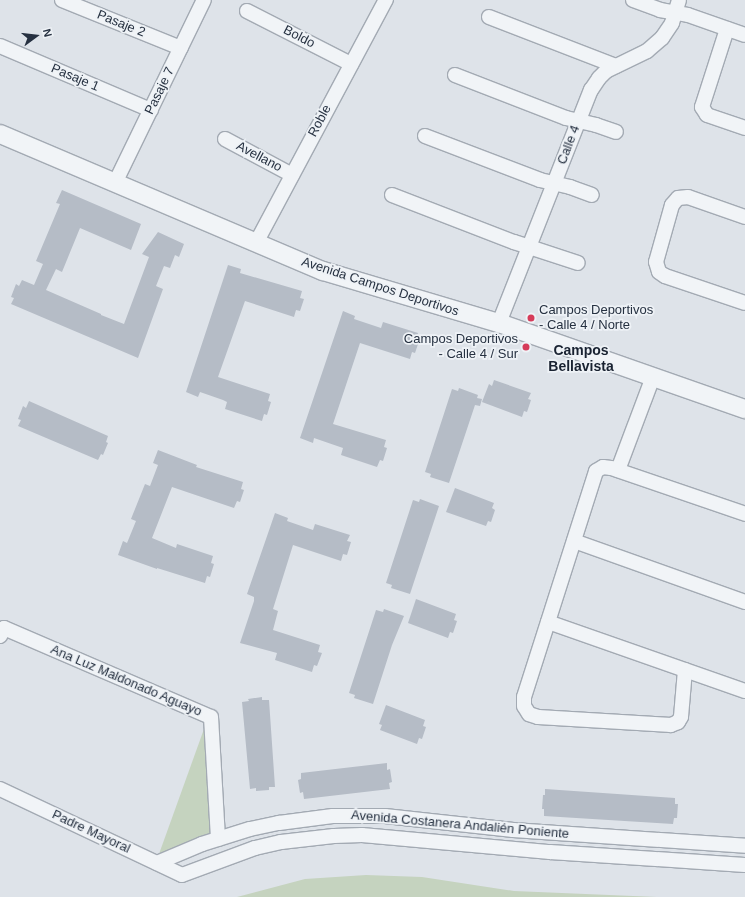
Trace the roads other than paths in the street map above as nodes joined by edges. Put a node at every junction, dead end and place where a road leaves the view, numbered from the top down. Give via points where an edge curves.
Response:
1 (62, 0) edge
2 (204, 0) edge
3 (386, 0) edge
4 (633, 0) edge
5 (677, 6) edge
6 (247, 11) dead end
7 (489, 17) dead end
8 (727, 29) junction
9 (745, 35) edge
10 (0, 46) edge
11 (181, 48) junction
12 (351, 64) junction
13 (616, 66) junction
14 (455, 75) dead end
15 (150, 110) junction
16 (578, 121) junction
17 (745, 128) edge
18 (616, 132) dead end
19 (0, 134) edge
20 (425, 136) dead end
21 (225, 139) dead end
22 (292, 175) junction
23 (115, 183) junction
24 (554, 183) junction
25 (392, 194) dead end
26 (592, 195) dead end
27 (745, 217) edge
28 (256, 243) junction
29 (529, 246) junction
30 (578, 263) dead end
31 (745, 303) edge
32 (499, 323) junction
33 (653, 377) junction
34 (745, 409) edge
35 (618, 470) junction
36 (745, 514) edge
37 (574, 540) junction
38 (745, 602) edge
39 (548, 622) junction
40 (0, 636) edge
41 (685, 670) junction
42 (745, 691) edge
43 (0, 789) edge
44 (218, 839) junction
45 (745, 846) edge
46 (157, 864) junction
47 (745, 865) edge
48 (182, 875) joint

1 - 11 street, Pasaje 2
2 - 11 street, Pasaje 7
3 - 12 street, Roble
4 - 5 street via 660,10
5 - 8 street via 688,16
5 - 13 street, Calle 4 via 667,31 655,45
6 - 12 street, Boldo
7 - 13 street
8 - 9 street
8 - 17 street via 702,107 708,115
10 - 15 street, Pasaje 1
11 - 15 street, Pasaje 7
12 - 22 street, Roble
13 - 16 street, Calle 4 via 606,71 594,84
14 - 16 street
15 - 23 street, Pasaje 7
16 - 18 street
16 - 24 street, Calle 4
19 - 23 street, Avenida Campos Deportivos
20 - 24 street
21 - 22 street, Avellano
22 - 28 street, Roble
23 - 28 street, Avenida Campos Deportivos
24 - 26 street
24 - 29 street, Calle 4
25 - 29 street
27 - 31 street via 688,197 678,198 672,205 656,262 657,269 665,276
28 - 32 street, Avenida Campos Deportivos via 343,278
29 - 30 street
29 - 32 street, Calle 4
32 - 33 street, Avenida Campos Deportivos
33 - 34 street, Avenida Campos Deportivos
33 - 35 street
35 - 36 street
35 - 37 street via 603,467 594,474
37 - 38 street
37 - 39 street
39 - 41 street
39 - 41 street via 523,701 526,711 534,716 675,724 681,717
40 - 44 street, Ana Luz Maldonado Aguayo via 4,628 211,717
41 - 42 street
43 - 46 street, Padre Mayoral
44 - 45 street, Avenida Costanera Andalién Poniente via 279,822 359,815 513,830
44 - 46 street, Avenida Costanera Andalién Poniente
46 - 48 street, Padre Mayoral
47 - 48 street, Avenida Costanera Andalién Poniente via 543,852 362,835 281,842 255,848

